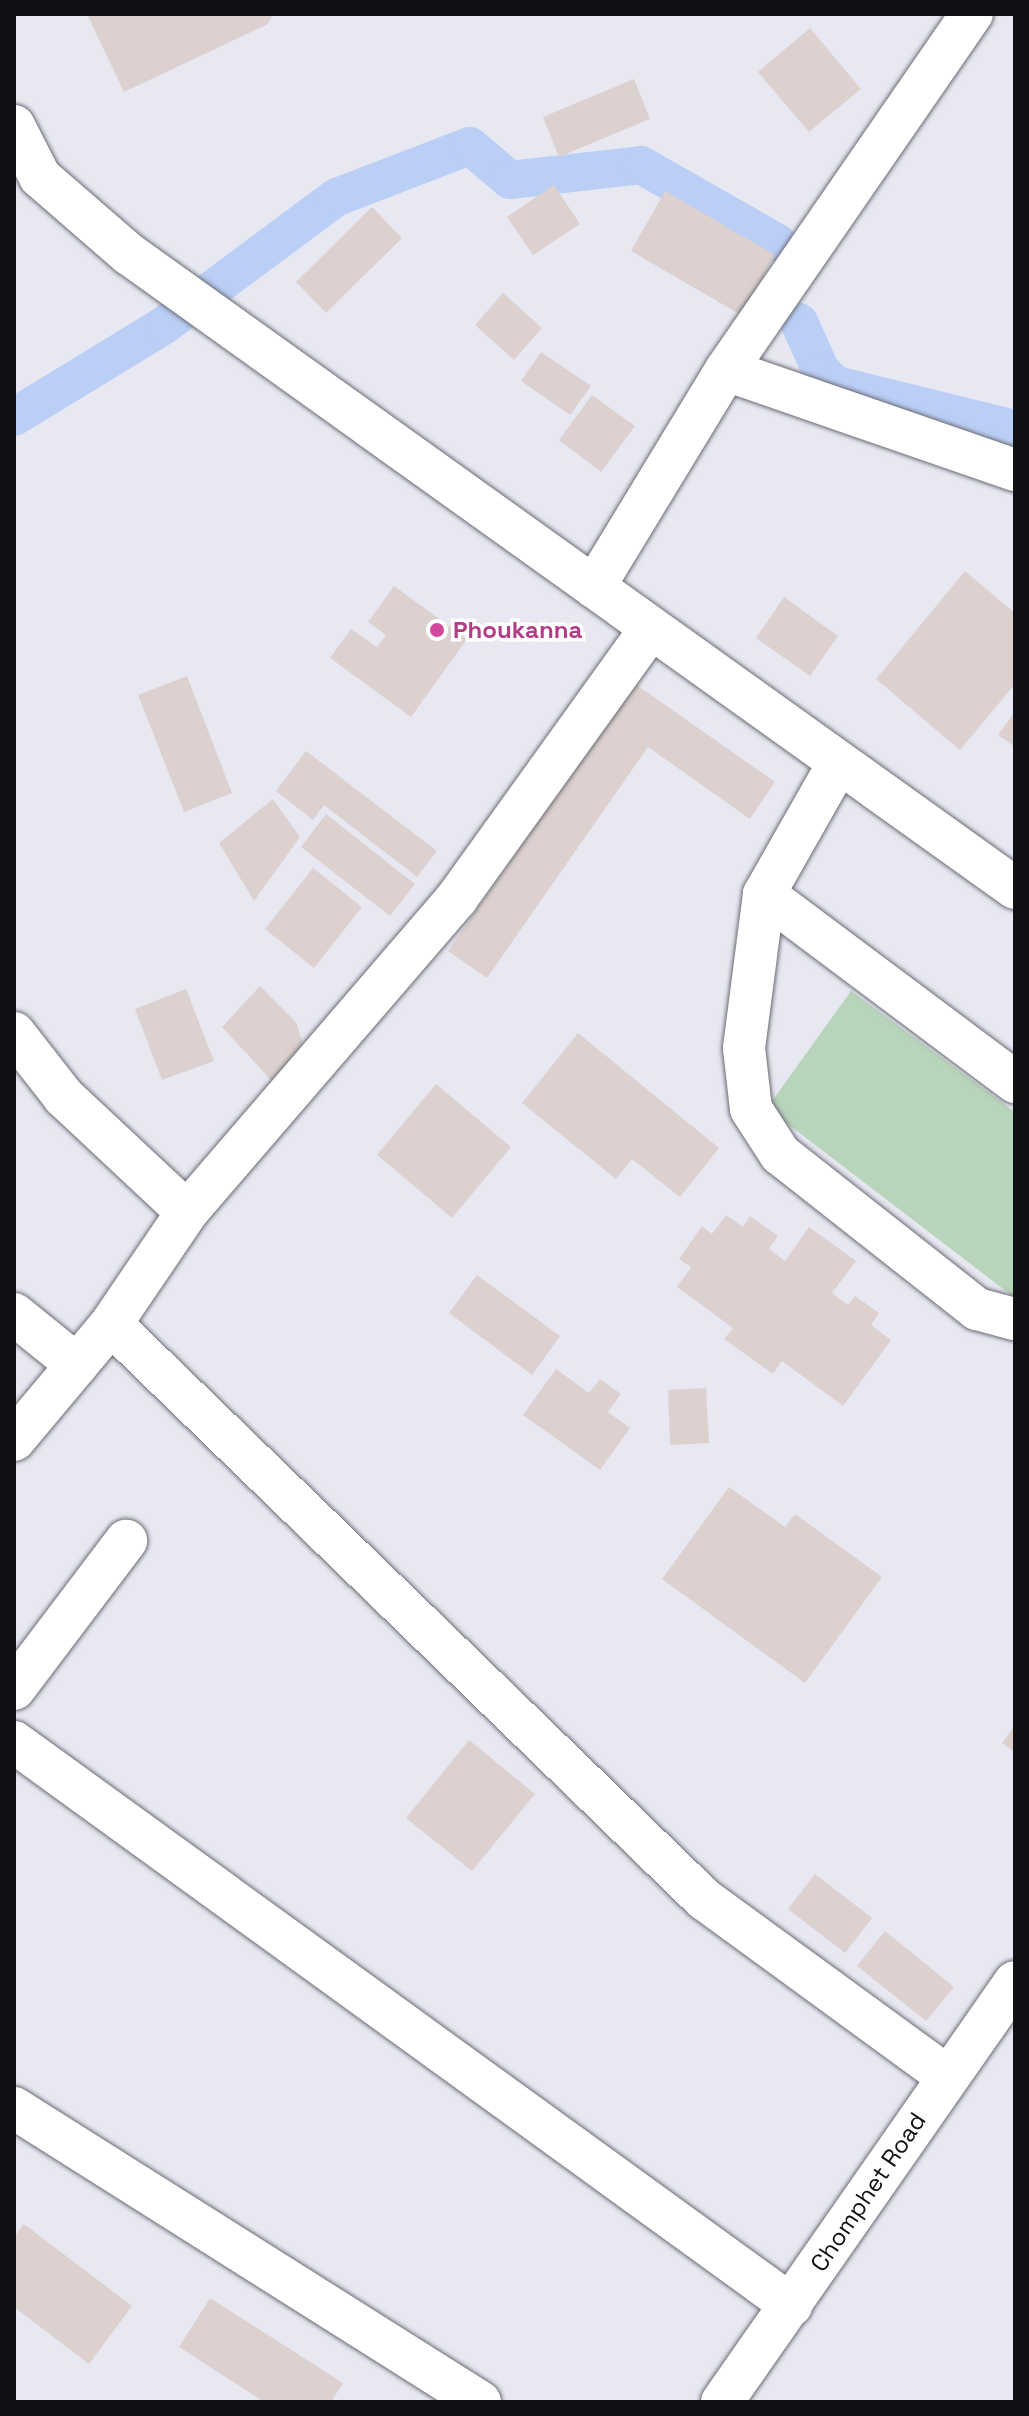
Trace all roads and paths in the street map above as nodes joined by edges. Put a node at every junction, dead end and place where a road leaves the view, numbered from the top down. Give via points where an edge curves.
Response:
1 (972, 14) edge
2 (14, 126) edge
3 (726, 370) junction
4 (1015, 470) edge
5 (594, 587) junction
6 (651, 628) junction
7 (838, 764) junction
8 (1012, 879) edge
9 (764, 894) junction
10 (14, 1033) edge
11 (1015, 1082) edge
12 (187, 1212) junction
13 (14, 1314) edge
14 (1015, 1319) edge
15 (111, 1324) junction
16 (77, 1365) junction
17 (14, 1440) edge
18 (126, 1541) dead end
19 (14, 1689) edge
20 (14, 1742) edge
21 (1015, 1982) edge
22 (947, 2076) junction
23 (14, 2108) edge
24 (791, 2305) junction
25 (480, 2402) edge
26 (722, 2402) edge

1 - 3 street
2 - 5 street via 40,177 129,254
3 - 4 street
3 - 5 street
5 - 6 street
6 - 7 street
6 - 12 street via 457,898
7 - 8 street
7 - 9 street
9 - 11 street
9 - 14 street via 744,1048 751,1109 780,1154 977,1309
10 - 12 street via 64,1097
12 - 15 street
13 - 16 street
15 - 16 street
15 - 22 street via 704,1899
16 - 17 street
18 - 19 street
20 - 24 street
21 - 22 street, Chomphet Road
22 - 24 street, Chomphet Road
23 - 25 street
24 - 26 street, Chomphet Road

